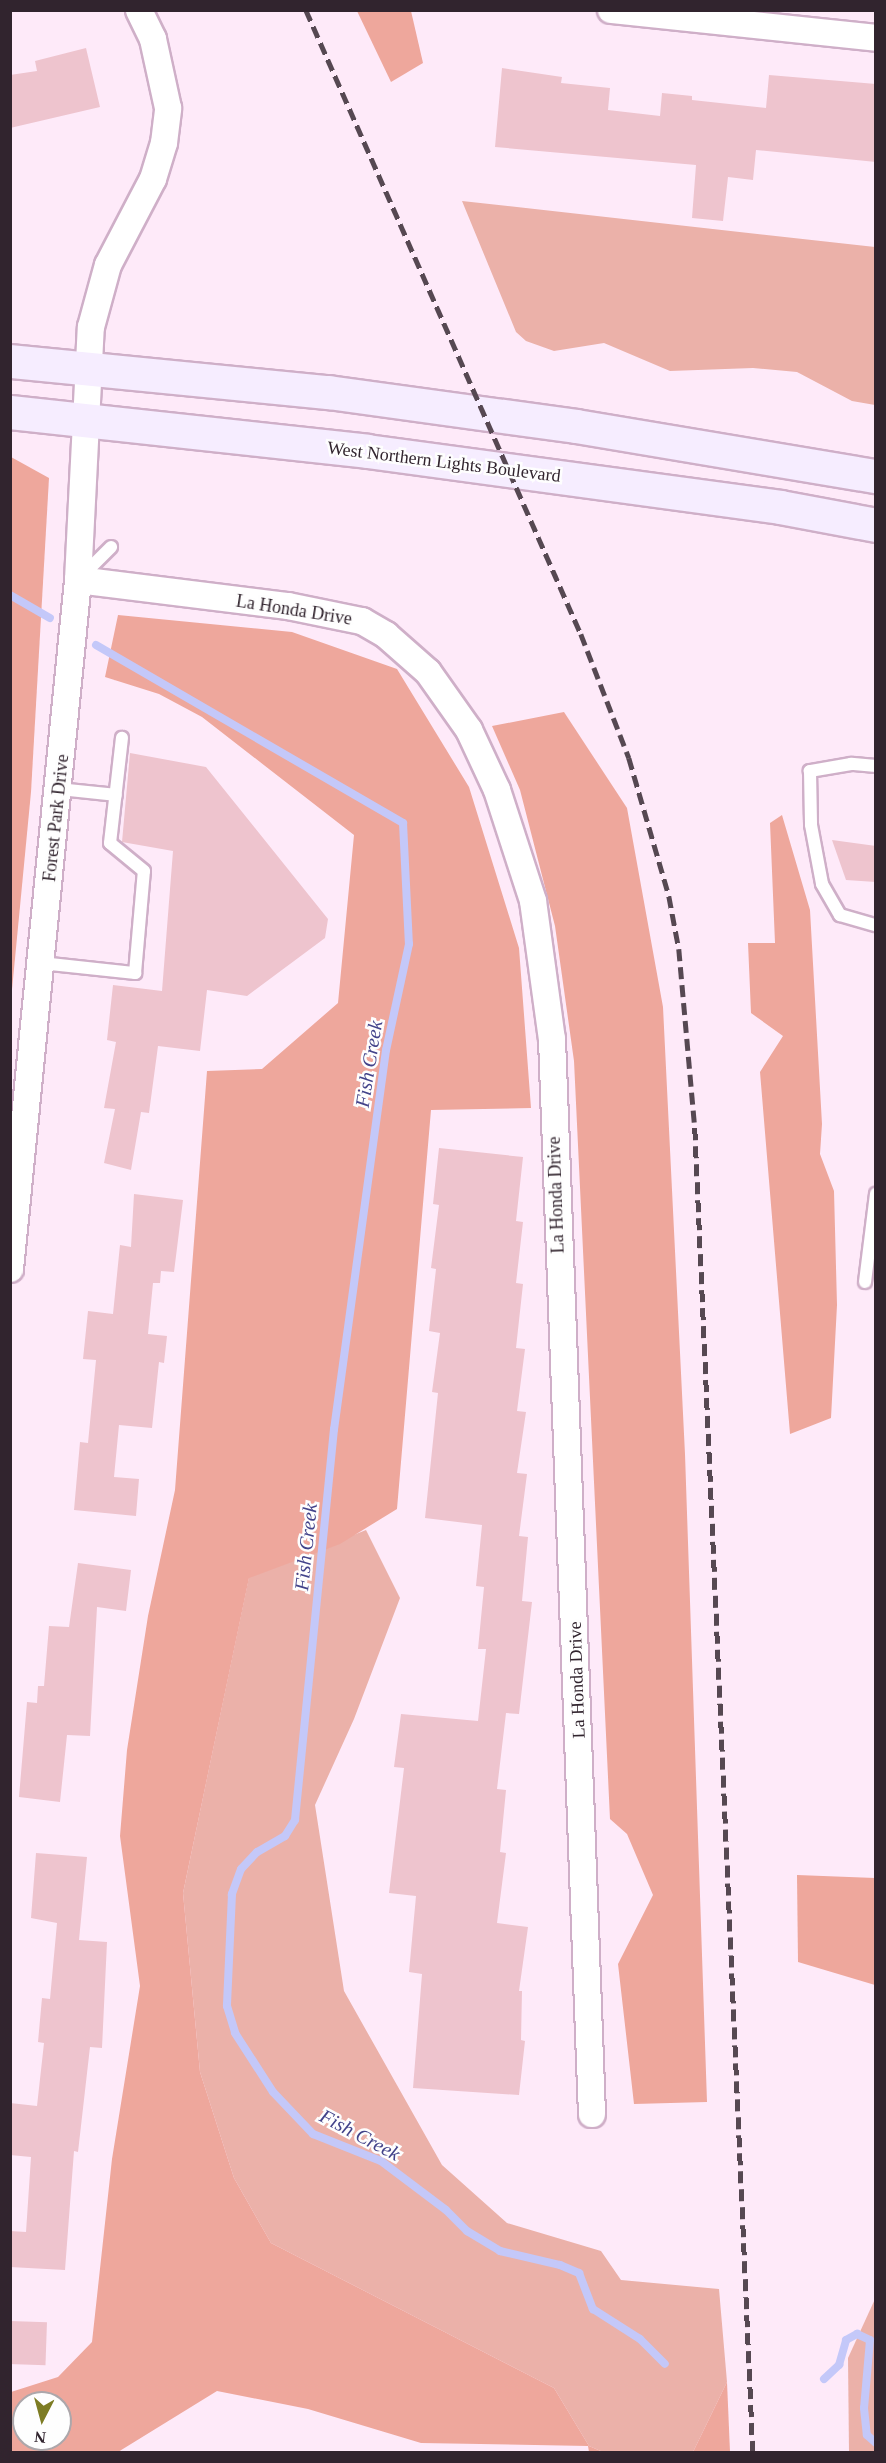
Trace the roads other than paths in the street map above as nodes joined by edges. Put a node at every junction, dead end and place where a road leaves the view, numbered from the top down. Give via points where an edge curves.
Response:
1 (139, 10) edge
2 (611, 10) edge
3 (876, 38) edge
4 (10, 361) edge
5 (88, 367) junction
6 (10, 412) edge
7 (84, 421) junction
8 (876, 476) edge
9 (876, 525) edge
10 (111, 547) dead end
11 (78, 580) junction
12 (122, 738) dead end
13 (876, 766) edge
14 (59, 789) junction
15 (116, 795) junction
16 (876, 925) edge
17 (41, 963) junction
18 (876, 1194) edge
19 (10, 1269) edge
20 (865, 1282) dead end
21 (592, 2114) dead end

1 - 5 street via 163,73 168,108 164,143 142,206 108,265 96,296
2 - 3 street
4 - 5 main road
5 - 7 street, Forest Park Drive
5 - 8 main road via 328,392 576,426
6 - 7 main road, West Northern Lights Boulevard
7 - 9 main road, West Northern Lights Boulevard via 390,454 780,507
7 - 11 street, Forest Park Drive
10 - 11 lane
11 - 14 street, Forest Park Drive
11 - 21 street, La Honda Drive via 322,611 362,621 386,634 428,672 470,730 497,790 533,901 552,1039
12 - 15 lane
13 - 16 lane via 851,764 810,771 811,825 822,884 840,915
14 - 15 lane
14 - 17 street, Forest Park Drive
15 - 17 lane via 110,843 144,871 135,973
17 - 19 street, Forest Park Drive
18 - 20 lane

